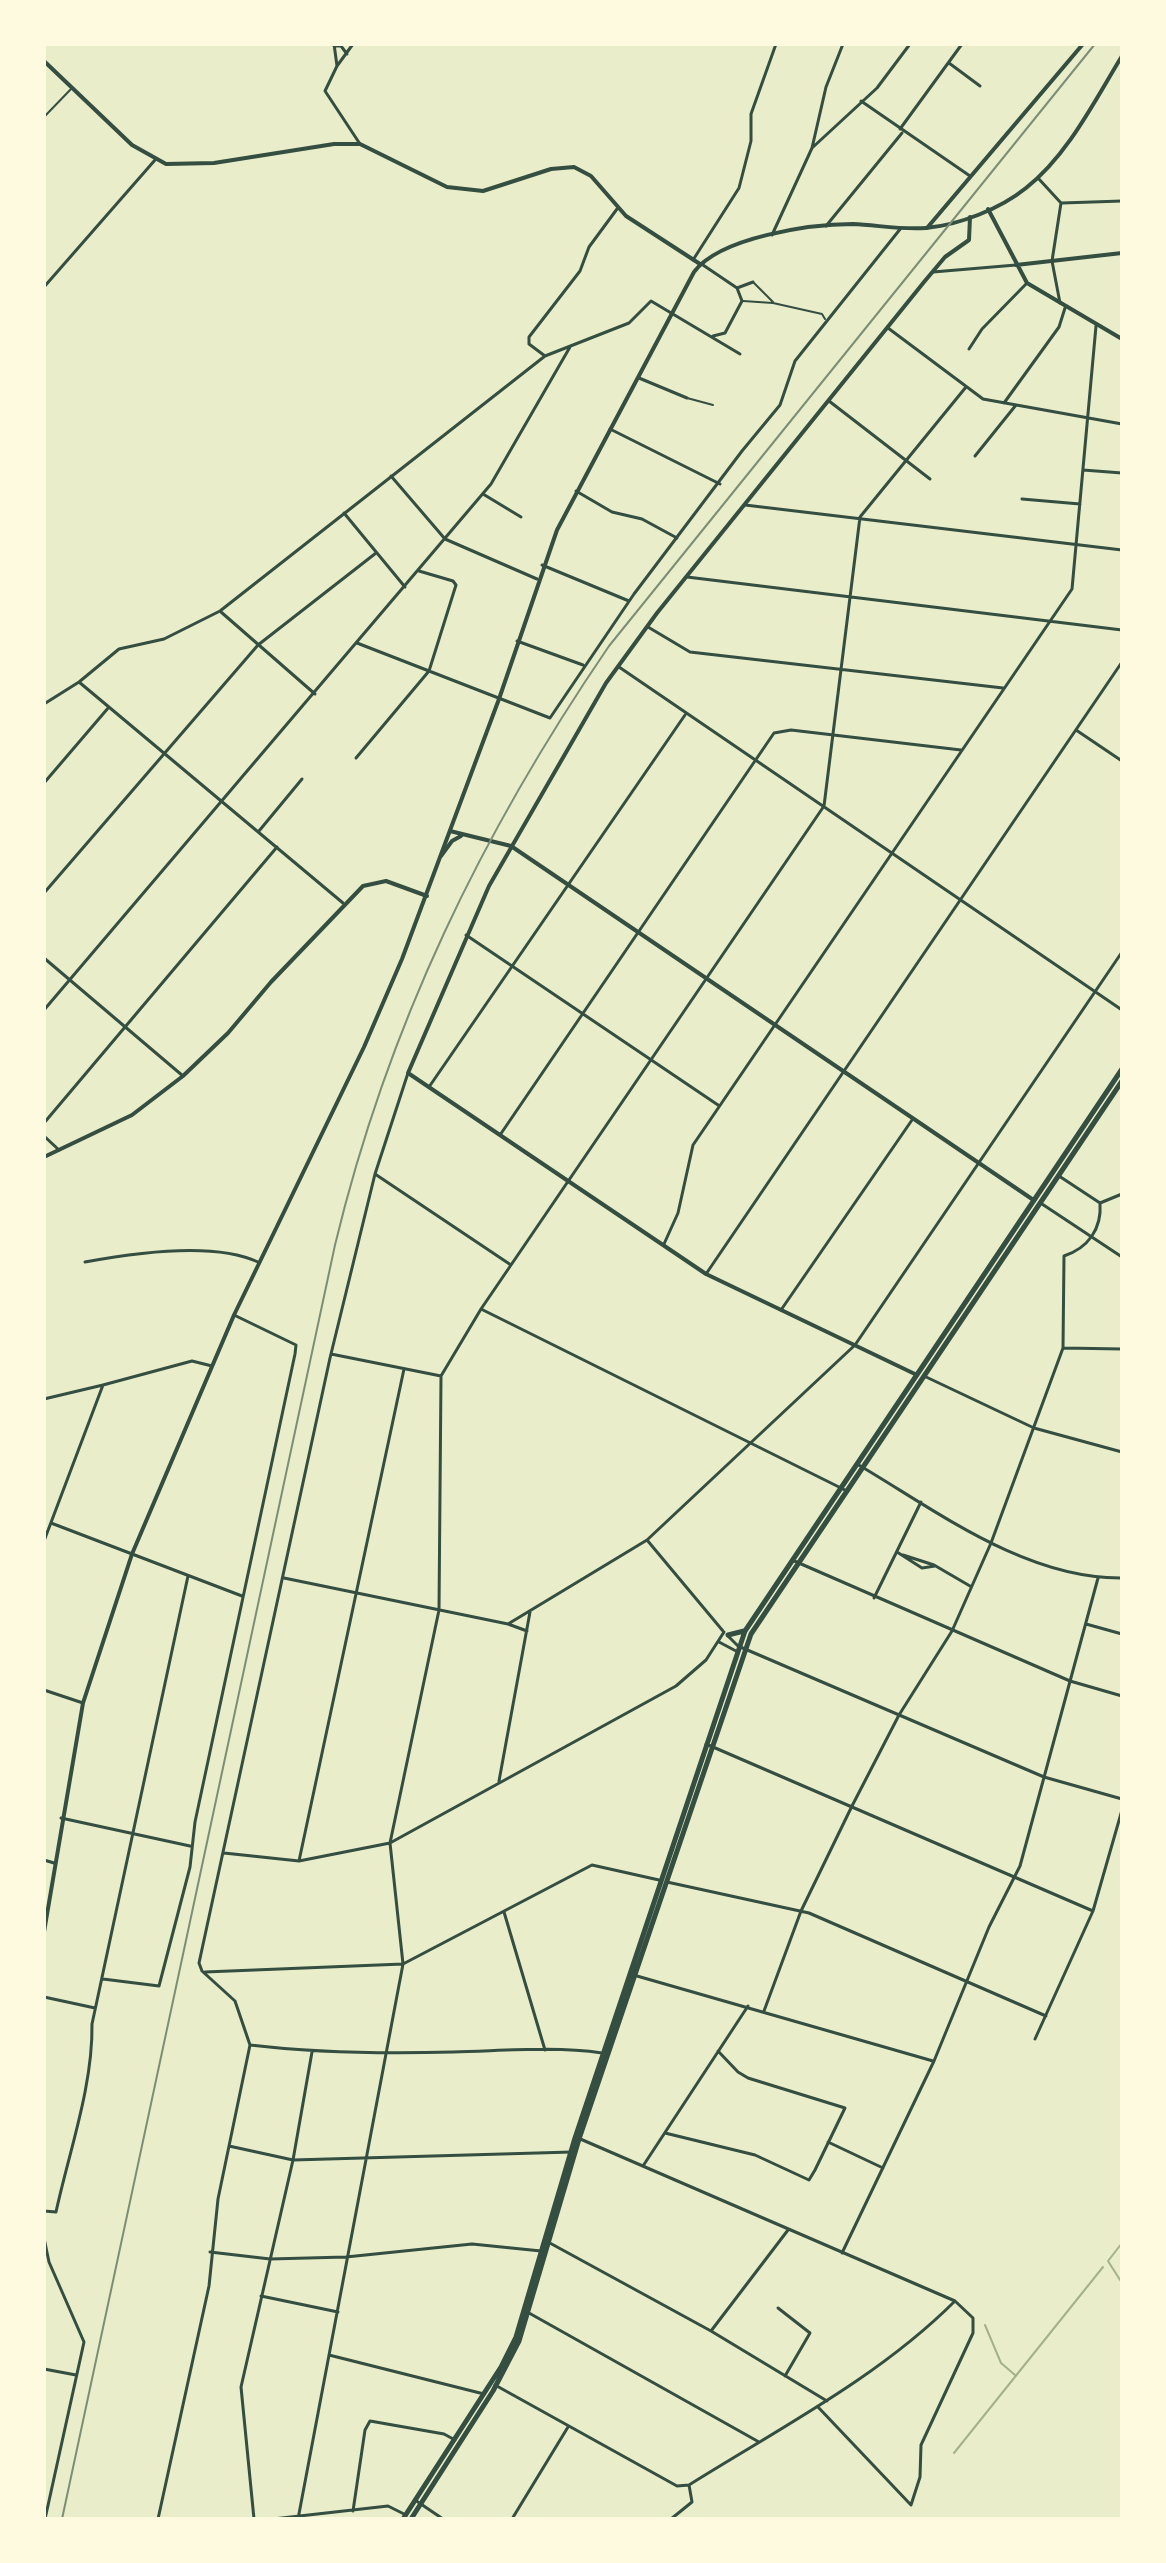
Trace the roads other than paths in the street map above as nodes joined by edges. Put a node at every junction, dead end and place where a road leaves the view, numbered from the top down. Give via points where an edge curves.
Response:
1 (353, 44) edge
2 (776, 44) edge
3 (843, 44) edge
4 (910, 44) edge
5 (1083, 44) edge
6 (334, 45) edge
7 (960, 45) edge
8 (347, 54) junction
9 (1122, 56) edge
10 (44, 61) edge
11 (949, 63) junction
12 (337, 66) junction
13 (980, 86) dead end
14 (72, 88) junction
15 (861, 101) junction
16 (44, 117) edge
17 (902, 130) junction
18 (360, 144) junction
19 (812, 148) junction
20 (155, 160) junction
21 (970, 176) junction
22 (1038, 178) junction
23 (1122, 201) edge
24 (1061, 203) junction
25 (616, 207) junction
26 (988, 209) junction
27 (970, 217) junction
28 (826, 226) junction
29 (901, 228) junction
30 (927, 228) junction
31 (772, 235) junction
32 (1122, 253) edge
33 (693, 260) junction
34 (1052, 261) junction
35 (700, 264) junction
36 (1016, 265) junction
37 (933, 272) junction
38 (753, 282) joint
39 (1027, 283) junction
40 (44, 287) edge
41 (737, 288) junction
42 (742, 301) junction
43 (773, 303) junction
44 (1063, 306) junction
45 (674, 312) junction
46 (826, 321) junction
47 (1096, 326) junction
48 (888, 328) junction
49 (713, 336) junction
50 (1122, 339) edge
51 (570, 347) junction
52 (969, 349) dead end
53 (740, 354) dead end
54 (545, 356) junction
55 (639, 378) junction
56 (966, 387) junction
57 (687, 398) joint
58 (829, 401) junction
59 (1004, 403) junction
60 (713, 405) dead end
61 (1016, 405) junction
62 (1088, 418) junction
63 (1122, 424) edge
64 (610, 429) junction
65 (975, 456) dead end
66 (905, 460) junction
67 (1083, 470) junction
68 (1122, 473) edge
69 (391, 476) junction
70 (930, 479) dead end
71 (720, 484) junction
72 (576, 491) junction
73 (483, 494) junction
74 (1022, 499) dead end
75 (1080, 504) junction
76 (745, 505) junction
77 (344, 513) junction
78 (521, 517) dead end
79 (860, 517) junction
80 (678, 538) junction
81 (445, 539) junction
82 (1075, 545) junction
83 (1122, 550) edge
84 (376, 553) junction
85 (542, 565) junction
86 (419, 571) junction
87 (687, 577) junction
88 (537, 579) junction
89 (405, 587) junction
90 (851, 598) junction
91 (629, 601) junction
92 (220, 611) junction
93 (1049, 622) junction
94 (648, 627) junction
95 (1122, 630) edge
96 (517, 641) junction
97 (357, 643) junction
98 (258, 645) junction
99 (1122, 662) edge
100 (583, 665) junction
101 (619, 667) junction
102 (841, 669) junction
103 (429, 671) junction
104 (79, 682) junction
105 (1004, 688) junction
106 (315, 694) junction
107 (499, 699) junction
108 (44, 704) edge
109 (110, 706) junction
110 (685, 715) junction
111 (1076, 730) junction
112 (834, 736) junction
113 (961, 750) junction
114 (166, 753) junction
115 (356, 758) dead end
116 (755, 760) junction
117 (1122, 761) edge
118 (302, 779) dead end
119 (44, 783) edge
120 (224, 801) junction
121 (824, 806) junction
122 (259, 831) junction
123 (450, 831) junction
124 (464, 835) junction
125 (511, 846) junction
126 (277, 847) junction
127 (892, 853) junction
128 (441, 856) junction
129 (567, 886) junction
130 (44, 893) edge
131 (427, 896) junction
132 (960, 899) junction
133 (343, 903) junction
134 (636, 933) junction
135 (466, 935) junction
136 (1122, 952) edge
137 (44, 958) edge
138 (512, 969) junction
139 (70, 980) junction
140 (706, 980) junction
141 (1095, 990) junction
142 (44, 1010) edge
143 (1122, 1010) edge
144 (583, 1015) junction
145 (773, 1026) junction
146 (124, 1027) junction
147 (649, 1062) junction
148 (1122, 1069) edge
149 (843, 1072) junction
150 (408, 1073) junction
151 (183, 1076) junction
152 (1122, 1081) edge
153 (429, 1087) junction
154 (718, 1106) junction
155 (912, 1120) junction
156 (44, 1123) edge
157 (500, 1135) junction
158 (44, 1136) edge
159 (59, 1150) junction
160 (44, 1157) edge
161 (979, 1164) junction
162 (375, 1174) junction
163 (1058, 1176) junction
164 (568, 1181) junction
165 (1122, 1194) edge
166 (1032, 1199) junction
167 (1040, 1203) junction
168 (1100, 1203) junction
169 (1092, 1237) junction
170 (663, 1246) junction
171 (1122, 1257) edge
172 (85, 1262) dead end
173 (258, 1262) junction
174 (511, 1265) junction
175 (706, 1274) junction
176 (481, 1309) junction
177 (781, 1310) junction
178 (234, 1315) junction
179 (855, 1345) junction
180 (1063, 1348) junction
181 (1122, 1349) edge
182 (331, 1354) junction
183 (212, 1366) junction
184 (404, 1369) junction
185 (920, 1375) junction
186 (441, 1376) junction
187 (103, 1385) junction
188 (44, 1399) edge
189 (1034, 1428) junction
190 (752, 1442) junction
191 (1122, 1452) edge
192 (860, 1465) junction
193 (844, 1490) junction
194 (921, 1502) junction
195 (48, 1525) edge
196 (647, 1540) junction
197 (44, 1541) edge
198 (991, 1543) junction
199 (895, 1551) junction
200 (132, 1554) junction
201 (794, 1562) junction
202 (188, 1576) junction
203 (282, 1578) junction
204 (1098, 1578) junction
205 (1122, 1578) edge
206 (972, 1586) junction
207 (357, 1593) junction
208 (242, 1596) junction
209 (874, 1598) junction
210 (439, 1610) junction
211 (530, 1611) junction
212 (508, 1624) junction
213 (1086, 1624) junction
214 (527, 1631) junction
215 (745, 1631) junction
216 (952, 1631) junction
217 (726, 1634) junction
218 (1122, 1634) edge
219 (719, 1642) junction
220 (739, 1649) junction
221 (1070, 1681) junction
222 (44, 1690) edge
223 (1122, 1696) edge
224 (83, 1703) junction
225 (899, 1715) junction
226 (708, 1745) junction
227 (1044, 1777) junction
228 (499, 1781) junction
229 (1122, 1799) edge
230 (852, 1806) junction
231 (1122, 1810) edge
232 (61, 1818) junction
233 (131, 1835) junction
234 (390, 1843) junction
235 (190, 1846) junction
236 (224, 1853) junction
237 (44, 1860) edge
238 (299, 1861) junction
239 (54, 1863) junction
240 (1015, 1877) junction
241 (663, 1881) junction
242 (801, 1911) junction
243 (1093, 1911) junction
244 (504, 1912) junction
245 (44, 1932) edge
246 (403, 1964) junction
247 (205, 1972) junction
248 (632, 1974) junction
249 (103, 1979) junction
250 (966, 1981) junction
251 (44, 1997) edge
252 (748, 2006) junction
253 (96, 2008) junction
254 (764, 2011) junction
255 (1046, 2016) junction
256 (1035, 2039) dead end
257 (250, 2045) junction
258 (545, 2050) junction
259 (718, 2051) junction
260 (312, 2052) junction
261 (603, 2053) junction
262 (383, 2054) junction
263 (934, 2061) junction
264 (665, 2133) junction
265 (577, 2138) junction
266 (828, 2142) junction
267 (229, 2146) junction
268 (572, 2152) junction
269 (367, 2159) junction
270 (293, 2160) junction
271 (643, 2166) junction
272 (883, 2168) junction
273 (44, 2211) edge
274 (788, 2230) junction
275 (44, 2238) edge
276 (547, 2242) junction
277 (210, 2252) junction
278 (544, 2252) junction
279 (842, 2253) junction
280 (346, 2257) junction
281 (270, 2259) junction
282 (261, 2296) junction
283 (955, 2301) junction
284 (778, 2308) dead end
285 (338, 2312) junction
286 (527, 2312) junction
287 (711, 2331) junction
288 (329, 2355) junction
289 (44, 2369) edge
290 (76, 2375) junction
291 (785, 2376) junction
292 (494, 2384) junction
293 (484, 2394) junction
294 (827, 2401) junction
295 (818, 2407) junction
296 (568, 2427) junction
297 (457, 2442) junction
298 (759, 2442) junction
299 (689, 2485) junction
300 (418, 2502) junction
301 (353, 2511) junction
302 (299, 2518) edge
303 (407, 2518) edge
304 (45, 2519) edge
305 (158, 2519) edge
306 (254, 2519) edge
307 (273, 2519) edge
308 (443, 2519) edge
309 (512, 2519) edge
310 (596, 2519) edge
311 (611, 2519) edge
312 (671, 2519) edge

1 - 8 street
2 - 33 street via 751,114 751,141 739,188
3 - 19 street via 826,87
4 - 15 street
5 - 21 street
6 - 8 street
6 - 12 street
7 - 11 street
8 - 12 street
9 - 22 street via 1067,143
10 - 14 street
11 - 13 street
11 - 17 street
12 - 18 street via 325,91
14 - 16 street
14 - 20 street
15 - 17 street
15 - 19 street
17 - 21 street
17 - 28 street
18 - 20 street via 182,166
18 - 25 street via 437,183 470,191 574,167 591,176
19 - 31 street
20 - 40 street
21 - 30 street
22 - 24 street
22 - 26 street
23 - 24 street
24 - 34 street
25 - 33 street
25 - 54 street via 580,271 529,337 529,344
26 - 27 street
26 - 36 street
27 - 30 street
27 - 37 street via 969,240
28 - 29 street
28 - 31 street
29 - 30 street
29 - 46 street
31 - 35 street via 741,243
32 - 34 street
33 - 35 street
34 - 36 street
34 - 44 street
35 - 41 street
35 - 45 street
36 - 37 street
36 - 39 street
37 - 48 street
38 - 41 street
38 - 43 street
39 - 44 street
39 - 52 street
41 - 42 street
42 - 43 street
42 - 49 street via 725,333
43 - 46 street via 822,314
44 - 47 street
44 - 59 street via 1059,327
45 - 49 street
45 - 51 street via 651,301 629,323
45 - 55 street
46 - 71 street via 795,361 780,405
47 - 50 street
47 - 62 street
48 - 56 street
48 - 58 street
49 - 53 street
51 - 54 street
51 - 73 street via 501,472
54 - 69 street
55 - 57 street
55 - 64 street
56 - 59 street via 983,399
56 - 66 street
57 - 60 street
58 - 66 street
58 - 76 street
59 - 61 street
61 - 62 street
61 - 65 street
62 - 63 street
62 - 67 street
64 - 71 street
64 - 72 street
66 - 70 street
66 - 79 street
67 - 68 street
67 - 75 street
69 - 77 street
69 - 81 street
71 - 80 street
72 - 80 street via 612,512 642,519
72 - 85 street
73 - 78 street
73 - 81 street
74 - 75 street
75 - 82 street
76 - 79 street
76 - 87 street
77 - 84 street
77 - 92 street
79 - 82 street
79 - 90 street
80 - 91 street
81 - 86 street
81 - 88 street
82 - 83 street
82 - 93 street via 1072,589
84 - 89 street
84 - 98 street
85 - 88 street
85 - 91 street
86 - 89 street
86 - 103 street via 456,585
87 - 90 street
87 - 94 street
88 - 96 street
89 - 97 street
90 - 93 street
90 - 102 street
91 - 100 street
92 - 98 street
92 - 104 street via 164,639 119,649
93 - 95 street
93 - 105 street
94 - 101 street
94 - 102 street via 690,652
96 - 100 street
96 - 107 street
97 - 103 street
97 - 106 street
98 - 106 street
98 - 114 street
99 - 111 street
100 - 107 street via 550,718
101 - 110 street
101 - 125 street
102 - 105 street
102 - 112 street
103 - 107 street
103 - 115 street
104 - 108 street
104 - 109 street
105 - 113 street
106 - 120 street
107 - 123 street
109 - 114 street
109 - 119 street
110 - 116 street
110 - 129 street
111 - 117 street
111 - 132 street
112 - 113 street
112 - 116 street via 780,731
112 - 121 street
113 - 127 street
114 - 120 street
114 - 130 street
116 - 121 street
116 - 134 street
118 - 122 street
120 - 122 street
120 - 139 street
121 - 127 street
121 - 140 street
122 - 126 street
123 - 124 street
123 - 128 street
124 - 125 street
124 - 128 street
125 - 129 street
125 - 135 street
126 - 133 street
126 - 146 street
127 - 132 street
127 - 145 street
128 - 131 street
129 - 134 street
129 - 138 street
131 - 133 street via 379,880
131 - 173 street via 364,1047
132 - 141 street
132 - 149 street
133 - 151 street
134 - 140 street
134 - 144 street
135 - 138 street
135 - 150 street
136 - 141 street
137 - 139 street
138 - 144 street
138 - 153 street
139 - 142 street
139 - 146 street
140 - 145 street
140 - 147 street
141 - 143 street
141 - 161 street
144 - 147 street
144 - 157 street
145 - 149 street
145 - 154 street
146 - 151 street
146 - 156 street
147 - 154 street
147 - 164 street
148 - 166 highway
149 - 155 street
149 - 175 street
150 - 153 street
150 - 162 street
151 - 159 street via 132,1115
152 - 163 highway
153 - 157 street
154 - 170 street via 693,1145 678,1213
155 - 161 street
155 - 177 street
157 - 164 street
158 - 159 street
159 - 160 street
161 - 166 street
161 - 179 street
162 - 174 street
162 - 182 street
163 - 167 highway
163 - 168 street
164 - 170 street
164 - 174 street
165 - 168 street
166 - 167 street
166 - 185 highway
167 - 169 street
167 - 185 highway
168 - 169 street
169 - 171 street
169 - 180 street via 1064,1256
170 - 175 street
172 - 173 street via 124,1255 229,1253
173 - 178 street
174 - 176 street
175 - 177 street
176 - 186 street
176 - 190 street
177 - 179 street
178 - 183 street
178 - 208 street via 296,1345
179 - 185 street
179 - 190 street
180 - 181 street
180 - 189 street
182 - 184 street
182 - 203 street
183 - 187 street via 192,1361
183 - 200 street
184 - 186 street
184 - 207 street
185 - 189 street
185 - 192 highway
186 - 210 street
187 - 188 street
187 - 195 street
189 - 191 street
189 - 198 street
190 - 193 street
190 - 196 street
192 - 193 highway
192 - 194 street
193 - 201 highway
194 - 198 street
194 - 199 street
195 - 197 street
195 - 200 street
196 - 211 street
196 - 217 street
198 - 204 street
198 - 206 street
199 - 206 street via 922,1568 935,1566
199 - 209 street
200 - 202 street
200 - 224 street
201 - 209 street
201 - 215 highway
201 - 220 highway
202 - 208 street
202 - 233 street
203 - 207 street
203 - 236 street
204 - 205 street
204 - 213 street
206 - 216 street
207 - 210 street
207 - 238 street
208 - 235 street
209 - 216 street
210 - 212 street
210 - 234 street
211 - 212 street
211 - 214 street
212 - 214 street
213 - 218 street
213 - 221 street
214 - 228 street
215 - 217 highway
215 - 220 highway
216 - 221 street
216 - 225 street
217 - 219 street
217 - 220 street
219 - 220 street
219 - 228 street via 676,1686
220 - 225 street
220 - 226 highway
221 - 223 street
221 - 227 street
222 - 224 street
224 - 232 street
225 - 227 street
225 - 230 street
226 - 230 street
226 - 241 highway
227 - 229 street
227 - 240 street
228 - 234 street
230 - 240 street
230 - 242 street
231 - 243 street
232 - 233 street
232 - 239 street
233 - 235 street
233 - 249 street
234 - 238 street
234 - 246 street
235 - 249 street via 190,1867 159,1986
236 - 238 street
236 - 247 street via 199,1963
237 - 239 street
239 - 245 street
240 - 243 street
240 - 250 street
241 - 242 street
241 - 244 street via 592,1865
241 - 248 highway
242 - 250 street
242 - 254 street
243 - 255 street
244 - 246 street
244 - 258 street
246 - 247 street
246 - 262 street
247 - 257 street via 235,2001
248 - 252 street
248 - 261 highway
248 - 265 highway
249 - 253 street
250 - 255 street
250 - 263 street
251 - 253 street
252 - 254 street
252 - 259 street
253 - 273 street via 92,2050 56,2212
254 - 263 street
255 - 256 street
257 - 260 street
257 - 267 street
258 - 261 street
258 - 262 street
259 - 264 street
259 - 266 street via 748,2078 845,2108
260 - 262 street
260 - 270 street
261 - 265 highway
262 - 269 street
263 - 272 street
264 - 266 street via 755,2155 809,2180
264 - 271 street
265 - 268 highway
265 - 271 street
266 - 272 street
267 - 270 street
267 - 277 street
268 - 269 street
268 - 276 highway
269 - 270 street
269 - 280 street
270 - 281 street
271 - 274 street
272 - 279 street
274 - 279 street
274 - 287 street
275 - 290 street via 49,2262 83,2337
276 - 278 highway
276 - 287 street
277 - 281 street
277 - 305 street via 209,2286
278 - 280 street via 472,2244
278 - 286 highway
279 - 283 street
280 - 281 street
280 - 285 street
281 - 282 street
282 - 285 street
282 - 306 street via 241,2387
283 - 294 street
283 - 295 street via 973,2318 973,2333 921,2445 920,2477 911,2505
284 - 291 street via 810,2333
285 - 288 street
286 - 292 highway
286 - 298 street
287 - 291 street
288 - 293 street
288 - 302 street
289 - 290 street
290 - 304 street
291 - 294 street
292 - 293 highway
292 - 296 street
292 - 297 highway
293 - 297 highway
294 - 295 street
295 - 298 street
296 - 299 street via 677,2486
296 - 309 street
297 - 300 highway
297 - 301 street via 444,2434 370,2421
298 - 299 street
299 - 312 street via 692,2502
300 - 303 highway
300 - 308 street
301 - 302 street
301 - 303 street via 388,2506
302 - 307 street
310 - 311 street

